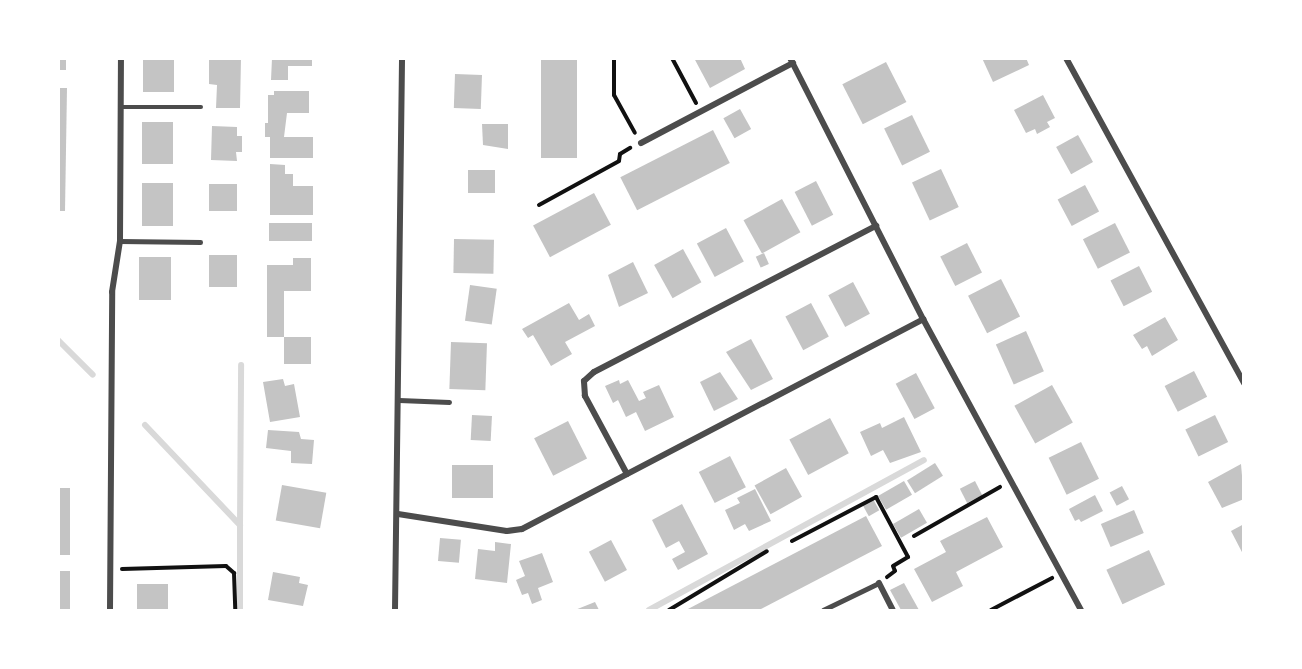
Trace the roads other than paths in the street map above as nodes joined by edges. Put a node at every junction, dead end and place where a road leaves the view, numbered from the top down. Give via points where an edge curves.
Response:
1 (121, 58) edge
2 (402, 58) edge
3 (1066, 58) edge
4 (791, 61) edge
5 (121, 107) junction
6 (201, 107) dead end
7 (641, 142) road end
8 (876, 226) junction
9 (120, 241) junction
10 (200, 242) dead end
11 (923, 319) junction
12 (1244, 383) edge
13 (399, 400) junction
14 (449, 402) dead end
15 (627, 474) junction
16 (398, 514) junction
17 (879, 583) joint
18 (110, 610) edge
19 (395, 610) edge
20 (823, 610) edge
21 (893, 610) edge
22 (1081, 610) edge

1 - 5 street
2 - 13 street
3 - 12 street
4 - 7 street
4 - 8 street
5 - 6 lane
5 - 9 street
8 - 11 street
8 - 15 street via 594,372 584,381 585,396
9 - 10 lane
9 - 18 street via 112,292
11 - 15 street
11 - 22 street
13 - 14 lane
13 - 16 street
15 - 16 street via 522,529 507,531
16 - 19 street
17 - 20 lane
17 - 21 street

